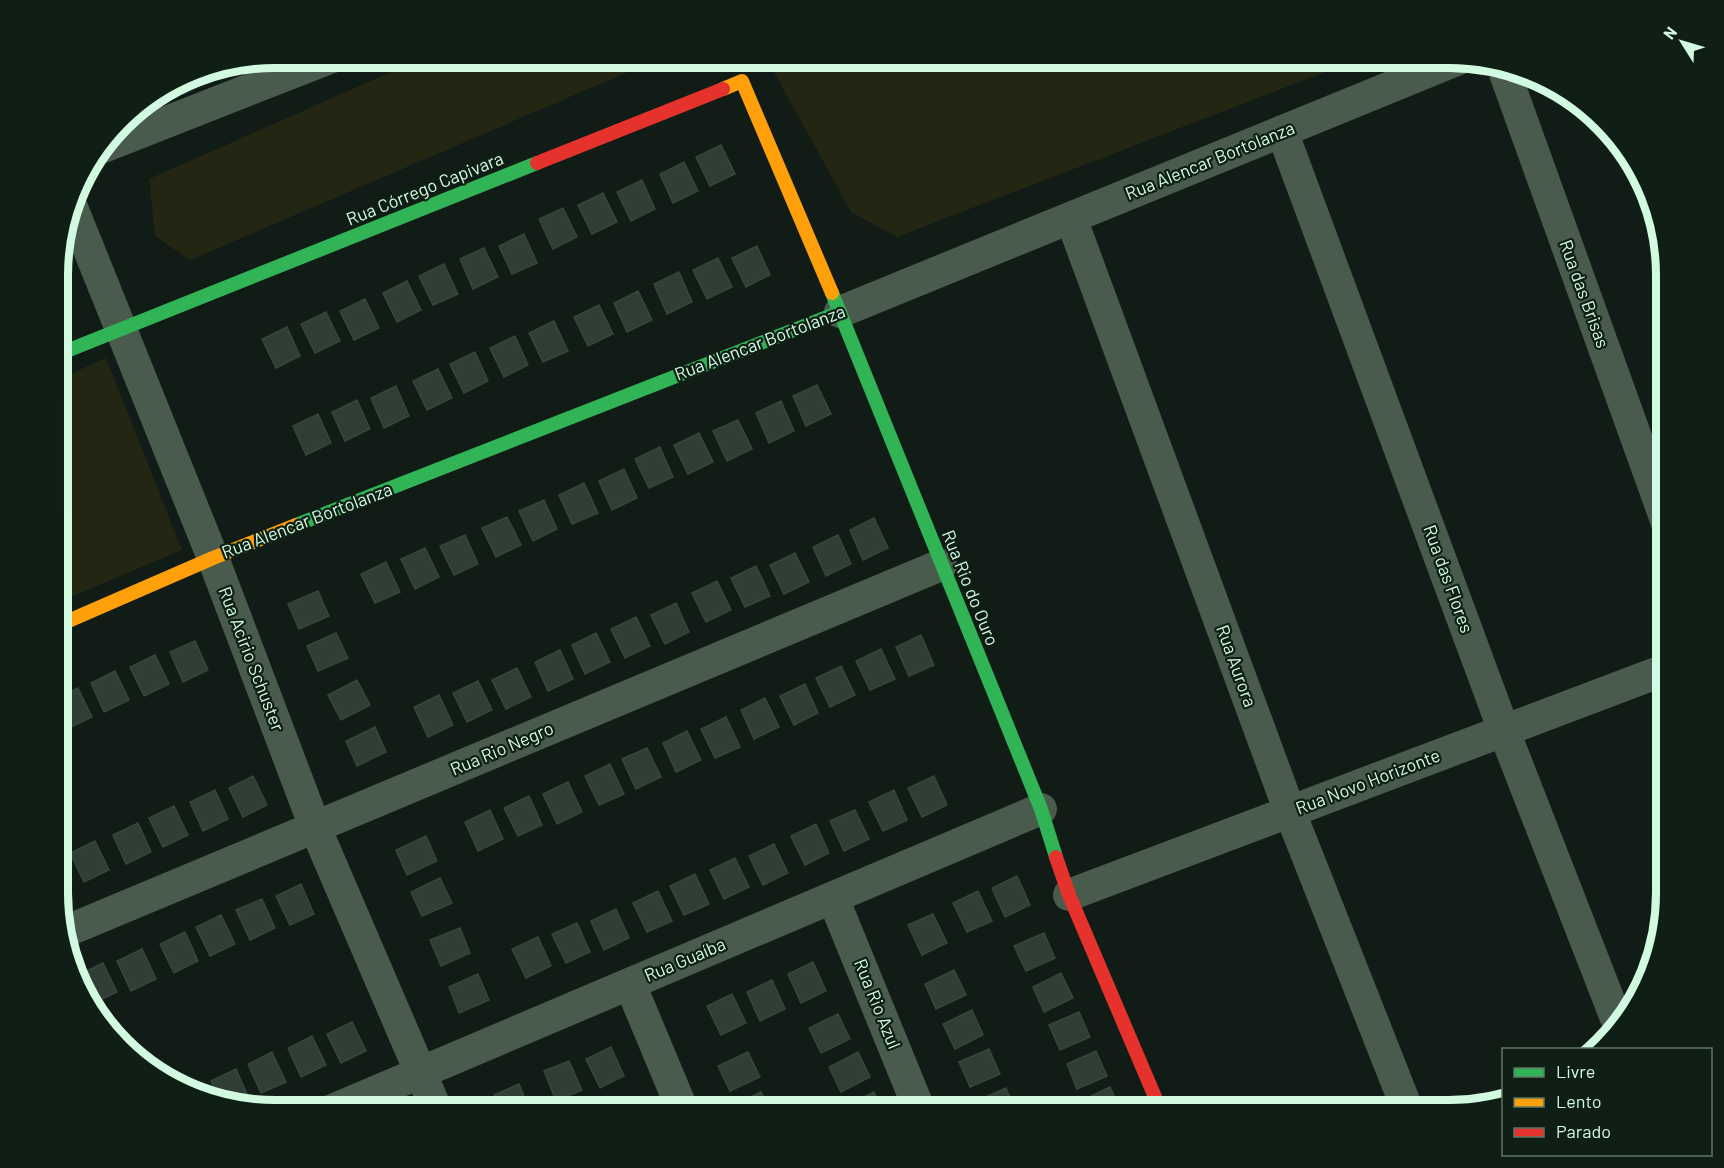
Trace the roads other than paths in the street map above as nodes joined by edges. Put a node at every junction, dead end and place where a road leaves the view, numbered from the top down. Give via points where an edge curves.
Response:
1 (279, 68) edge
2 (1436, 68) edge
3 (1506, 76) edge
4 (742, 81) joint
5 (1282, 131) junction
6 (116, 141) edge
7 (76, 217) edge
8 (1071, 218) junction
9 (840, 312) junction
10 (122, 329) junction
11 (68, 350) edge
12 (1656, 495) edge
13 (213, 558) junction
14 (941, 565) junction
15 (68, 622) edge
16 (1656, 673) edge
17 (1504, 731) junction
18 (1041, 809) junction
19 (1290, 812) junction
20 (315, 827) junction
21 (1069, 895) junction
22 (833, 898) junction
23 (70, 930) edge
24 (630, 984) junction
25 (1616, 1017) edge
26 (421, 1073) junction
27 (356, 1100) edge
28 (432, 1100) edge
29 (677, 1100) edge
30 (916, 1100) edge
31 (1156, 1100) edge
32 (1404, 1100) edge

1 - 6 street
2 - 5 street, Rua Alencar Bortolanza
3 - 12 street, Rua das Brisas
4 - 9 street, Rua Rio do Ouro
4 - 10 street, Rua Córrego Capivara
5 - 8 street, Rua Alencar Bortolanza
5 - 17 street, Rua das Flores
7 - 10 street, Rua Acirio Schuster
8 - 9 street, Rua Alencar Bortolanza
8 - 19 street, Rua Aurora
9 - 13 street, Rua Alencar Bortolanza
9 - 14 street, Rua Rio do Ouro
10 - 11 street, Rua Córrego Capivara
10 - 13 street, Rua Acirio Schuster
13 - 15 street, Rua Alencar Bortolanza
13 - 20 street, Rua Acirio Schuster
14 - 18 street, Rua Rio do Ouro
14 - 20 street, Rua Rio Negro
16 - 17 street, Rua Novo Horizonte
17 - 19 street, Rua Novo Horizonte
17 - 25 street, Rua das Flores
18 - 21 street, Rua Rio do Ouro
18 - 22 street, Rua Guaíba
19 - 21 street, Rua Novo Horizonte
19 - 32 street, Rua Aurora
20 - 23 street, Rua Rio Negro
20 - 26 street, Rua Acirio Schuster
21 - 31 street, Rua Rio do Ouro
22 - 24 street, Rua Guaíba
22 - 30 street, Rua Rio Azul
24 - 26 street, Rua Guaíba
24 - 29 street
26 - 27 street, Rua Guaíba
26 - 28 street, Rua Acirio Schuster

